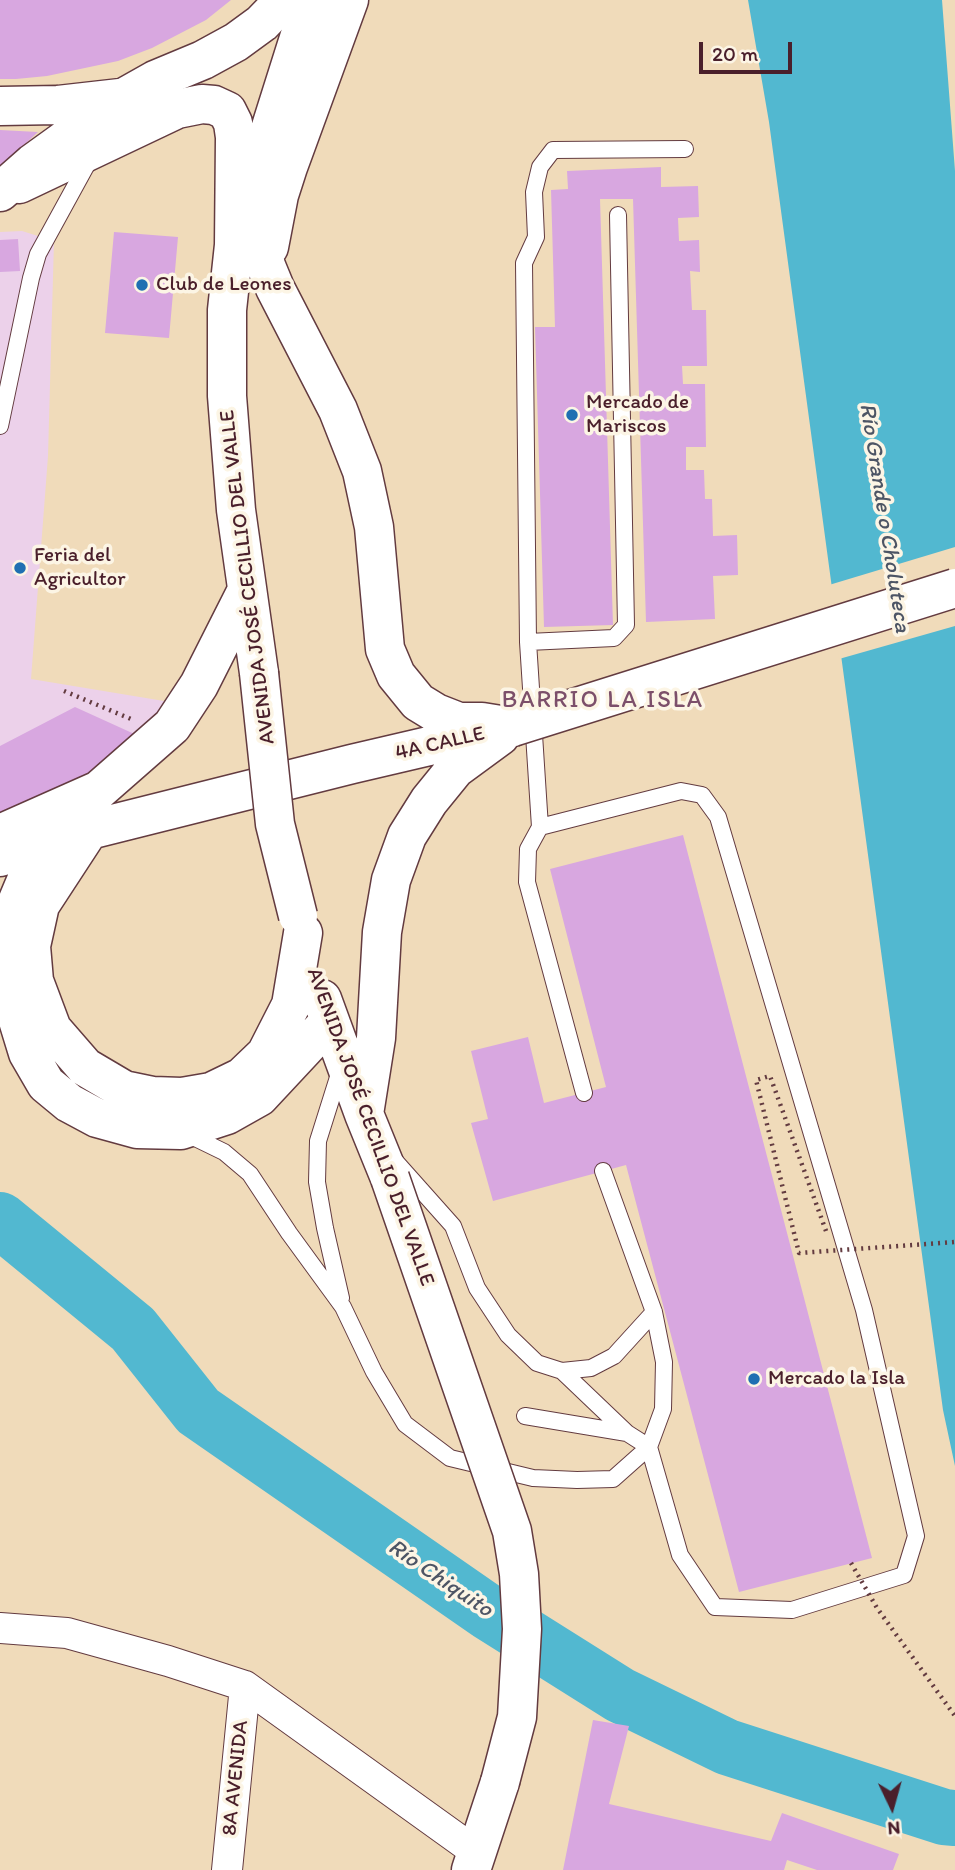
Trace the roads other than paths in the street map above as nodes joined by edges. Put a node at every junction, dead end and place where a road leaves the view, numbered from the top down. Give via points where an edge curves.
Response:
1 (284, 0) edge
2 (311, 0) edge
3 (349, 0) edge
4 (123, 98) junction
5 (0, 106) edge
6 (97, 148) junction
7 (685, 149) dead end
8 (0, 192) edge
9 (250, 192) junction
10 (618, 215) dead end
11 (234, 245) junction
12 (271, 277) junction
13 (0, 426) edge
14 (955, 588) edge
15 (246, 592) junction
16 (528, 642) junction
17 (513, 727) junction
18 (540, 827) junction
19 (89, 830) junction
20 (0, 834) edge
21 (43, 843) junction
22 (0, 858) edge
23 (301, 924) junction
24 (2, 948) edge
25 (329, 1022) junction
26 (344, 1058) junction
27 (584, 1093) dead end
28 (368, 1124) junction
29 (181, 1130) junction
30 (603, 1171) dead end
31 (344, 1307) junction
32 (654, 1312) junction
33 (562, 1371) junction
34 (525, 1416) dead end
35 (627, 1433) junction
36 (649, 1447) junction
37 (0, 1628) edge
38 (245, 1686) junction
39 (474, 1861) edge
40 (227, 1870) edge

1 - 4 street via 236,42
2 - 9 street, AVENIDA JOSÉ CECILLIO DEL VALLE
3 - 12 street via 288,167 274,217
4 - 5 street
4 - 8 street
6 - 8 street, AVENIDA JOSÉ CECILLIO DEL VALLE
6 - 11 street, AVENIDA JOSÉ CECILLIO DEL VALLE via 177,109 214,105 227,111 235,137
6 - 13 lane via 38,254
7 - 16 lane via 553,150 540,167 534,192 536,237 524,263
9 - 11 street, AVENIDA JOSÉ CECILLIO DEL VALLE
9 - 12 street
10 - 16 lane via 626,625 614,638
11 - 15 street, AVENIDA JOSÉ CECILLIO DEL VALLE via 227,310 227,396
12 - 17 street via 347,429 362,471 374,527 385,649 396,675 418,702 436,713 459,722
14 - 17 street, 4A CALLE, bridge
15 - 20 street via 199,685 172,726 99,790
15 - 23 street, AVENIDA JOSÉ CECILLIO DEL VALLE, bridge via 260,673 275,824
16 - 18 lane
17 - 19 street, 4A CALLE
17 - 28 street via 455,769 407,836 391,880 382,932
18 - 27 lane via 528,849 527,882
18 - 36 lane via 681,791 702,795 718,817 864,1310 916,1536 904,1575 792,1610 715,1607 680,1555
19 - 21 street, 4A CALLE
19 - 23 street via 40,905 31,946 34,981 52,1029 85,1067 124,1090 182,1097 242,1077 266,1054 291,1005
21 - 22 street, 4A CALLE
21 - 24 street
23 - 25 street, AVENIDA JOSÉ CECILLIO DEL VALLE
24 - 29 street via 28,1053 46,1084 97,1118 137,1129
25 - 26 street, AVENIDA JOSÉ CECILLIO DEL VALLE
25 - 29 street via 259,1097 227,1115
26 - 28 street, AVENIDA JOSÉ CECILLIO DEL VALLE
26 - 31 lane via 318,1141 317,1182
28 - 33 lane via 453,1226 477,1289 508,1335 537,1363
28 - 39 street, AVENIDA JOSÉ CECILLIO DEL VALLE, bridge via 513,1531 522,1629 517,1717
29 - 31 lane via 224,1152 250,1174
30 - 32 lane
31 - 36 lane via 405,1424 450,1458 533,1478 613,1479
32 - 33 lane via 614,1356 591,1368
32 - 36 lane via 664,1362 663,1409
33 - 35 lane
34 - 35 lane
35 - 36 lane
37 - 38 street via 67,1633
38 - 39 street
38 - 40 street, 8A AVENIDA

